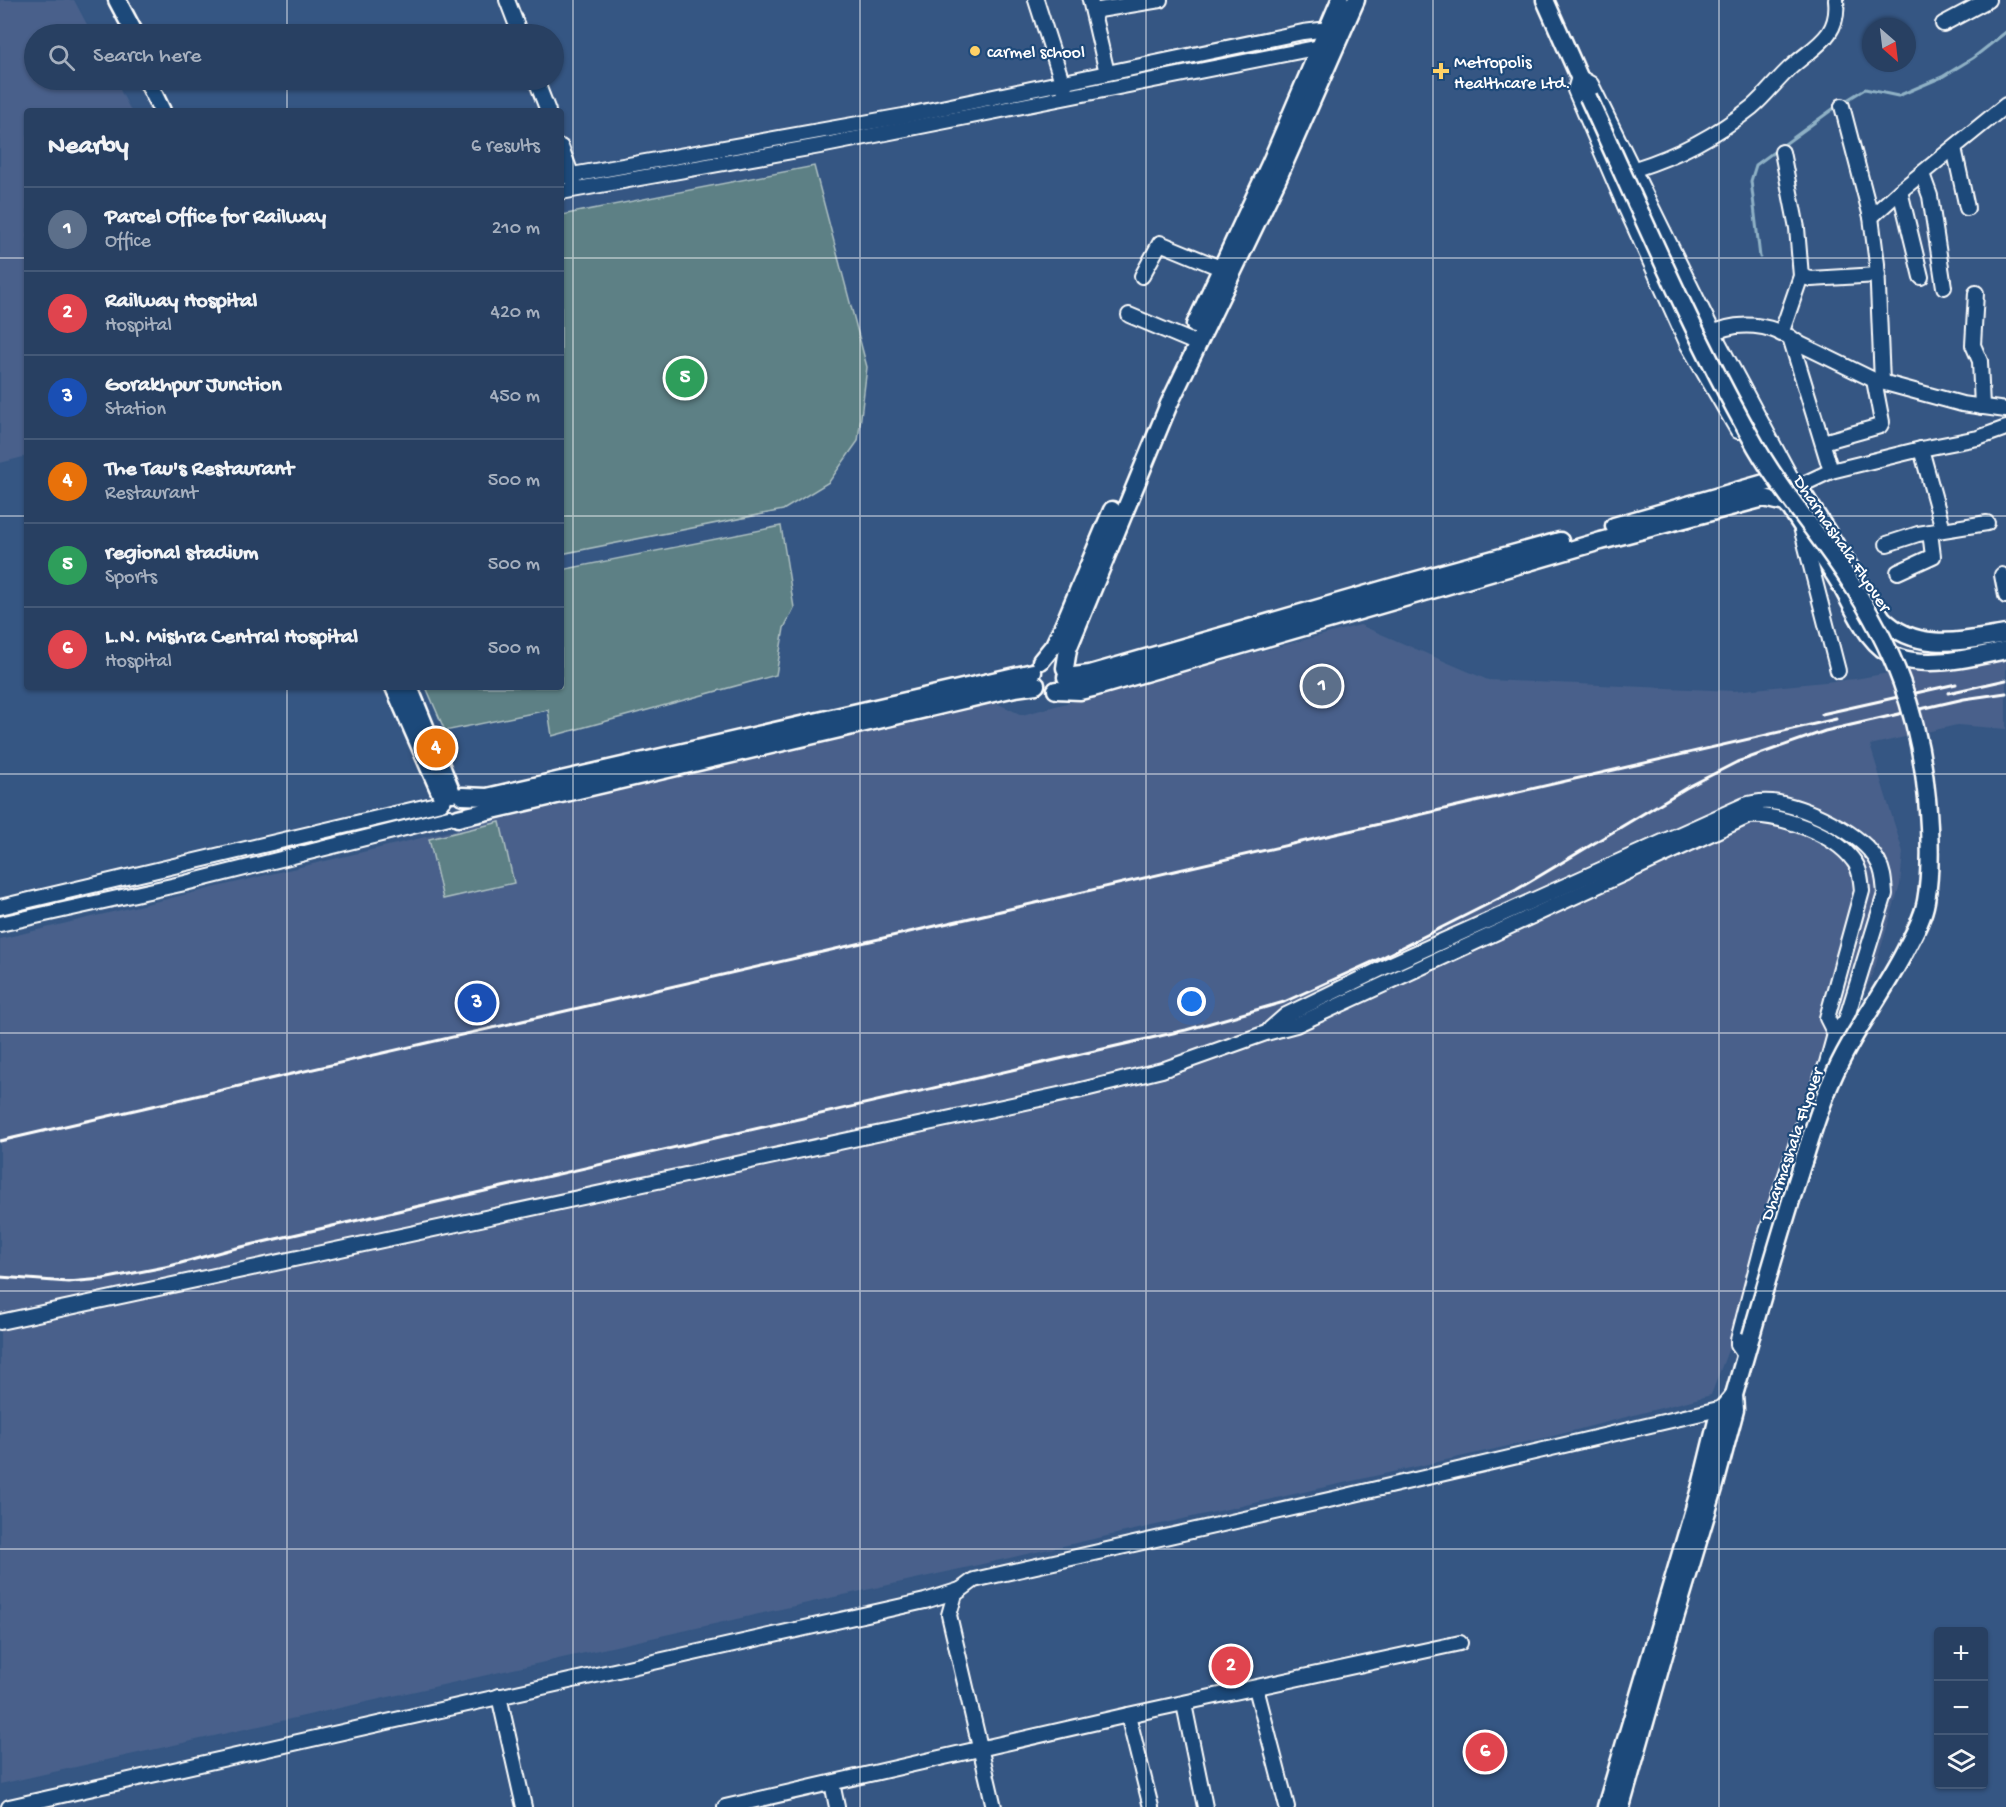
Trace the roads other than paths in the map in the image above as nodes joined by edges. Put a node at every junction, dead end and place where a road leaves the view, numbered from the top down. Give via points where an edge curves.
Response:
1 (106, 0) edge
2 (117, 0) edge
3 (507, 0) edge
4 (1036, 0) edge
5 (1160, 0) edge
6 (1340, 0) edge
7 (1356, 0) edge
8 (1545, 0) edge
9 (1836, 0) edge
10 (1988, 0) edge
11 (1091, 6) edge
12 (119, 24) edge
13 (130, 24) edge
14 (516, 24) edge
15 (1943, 24) dead end
16 (1335, 32) junction
17 (1328, 48) junction
18 (1107, 73) junction
19 (1579, 77) junction
20 (1062, 82) junction
21 (152, 90) edge
22 (162, 90) edge
23 (540, 90) edge
24 (1066, 96) junction
25 (1842, 106) dead end
26 (161, 108) edge
27 (171, 108) edge
28 (547, 108) edge
29 (2004, 111) edge
30 (1954, 148) junction
31 (1782, 152) dead end
32 (660, 159) junction
33 (1635, 169) junction
34 (663, 174) junction
35 (1922, 174) junction
36 (566, 176) edge
37 (576, 189) junction
38 (564, 191) edge
39 (1900, 191) junction
40 (1967, 208) dead end
41 (1871, 218) junction
42 (1227, 270) junction
43 (1878, 275) junction
44 (1142, 276) dead end
45 (1801, 276) junction
46 (1921, 277) dead end
47 (1944, 287) dead end
48 (1976, 293) dead end
49 (1129, 315) dead end
50 (1713, 332) junction
51 (1786, 335) junction
52 (1193, 342) junction
53 (1688, 345) junction
54 (1878, 381) junction
55 (1982, 407) junction
56 (2006, 410) edge
57 (2006, 428) edge
58 (1823, 442) junction
59 (1921, 449) junction
60 (1831, 471) junction
61 (1768, 482) junction
62 (1796, 486) junction
63 (1987, 522) dead end
64 (1800, 523) junction
65 (1937, 530) junction
66 (1887, 544) dead end
67 (1898, 572) dead end
68 (2002, 574) dead end
69 (2006, 596) edge
70 (2006, 634) edge
71 (2006, 650) edge
72 (1838, 671) dead end
73 (1037, 672) junction
74 (1063, 678) junction
75 (395, 690) edge
76 (410, 690) edge
77 (451, 804) junction
78 (0, 907) edge
79 (0, 924) edge
80 (1266, 1033) junction
81 (1835, 1034) junction
82 (0, 1322) edge
83 (1745, 1355) junction
84 (1731, 1404) junction
85 (960, 1590) junction
86 (1460, 1643) dead end
87 (1256, 1688) junction
88 (499, 1696) junction
89 (1184, 1704) junction
90 (1128, 1715) junction
91 (981, 1748) junction
92 (832, 1783) junction
93 (9, 1807) edge
94 (524, 1807) edge
95 (725, 1807) edge
96 (837, 1807) edge
97 (994, 1807) edge
98 (1151, 1807) edge
99 (1205, 1807) edge
100 (1287, 1807) edge
101 (1606, 1807) edge
102 (1621, 1807) edge

1 - 12 main road
2 - 13 main road
3 - 14 street
4 - 20 street
5 - 11 street
6 - 16 main road
7 - 16 main road
8 - 19 main road, Dharmashala Flyover
9 - 33 street via 1831,32 1753,106 1714,134 1661,161
10 - 15 street
11 - 18 street
16 - 17 main road
16 - 18 street via 1303,32
17 - 24 street
17 - 42 main road via 1277,180
18 - 20 street
19 - 33 street via 1591,84
19 - 53 street via 1575,90
19 - 83 main road, Dharmashala Flyover, bridge via 1751,439 1848,578 1879,630 1900,675 1922,756 1929,842 1926,902 1892,977 1831,1081
20 - 24 street
20 - 32 street via 903,116
21 - 26 main road
22 - 27 main road
23 - 28 street
24 - 34 street
25 - 41 street
29 - 30 street
30 - 35 street
30 - 40 street
31 - 45 street via 1797,228
32 - 34 street
32 - 36 street
33 - 50 street
34 - 37 street
35 - 39 street
35 - 47 street via 1930,196
36 - 37 street
37 - 38 street
39 - 41 street
39 - 46 street
41 - 43 street
42 - 44 street via 1160,243
42 - 52 main road
43 - 45 street via 1811,279
43 - 54 street
45 - 51 street
48 - 55 street via 1973,345 1980,361
49 - 52 street
50 - 51 street via 1743,324
50 - 53 street
50 - 62 street
51 - 54 street
51 - 58 street
52 - 73 main road via 1064,624
52 - 74 main road via 1068,650
53 - 61 street
54 - 55 street
54 - 58 street via 1880,426
55 - 56 street
57 - 59 street
58 - 60 street
59 - 60 street
59 - 65 street
60 - 62 street
61 - 62 main road
61 - 74 main road via 1090,674
62 - 70 main road via 1892,628 1906,636 1939,643
63 - 65 street
64 - 71 main road via 1871,636 1887,653 1905,660 1948,661
64 - 72 street
64 - 74 main road via 1785,503 1764,498 1601,541 1093,688 1080,691
65 - 66 street
65 - 67 street via 1934,556
68 - 69 street
73 - 74 main road via 1050,658 1059,661
73 - 74 main road via 1041,690 1048,692
73 - 77 main road via 1004,691
75 - 77 main road
76 - 77 main road
77 - 78 street
77 - 79 street via 185,883
80 - 81 street via 1296,1025 1739,819 1762,816 1813,831 1843,849 1855,861 1861,877 1862,891 1827,1018
80 - 81 street via 1286,1015 1387,966 1735,808 1758,802 1792,806 1858,839 1878,862 1884,877 1885,894 1846,1020
80 - 82 street via 1162,1070 1077,1091
81 - 83 street via 1763,1243 1738,1340
83 - 84 main road, Dharmashala Flyover
84 - 85 street via 974,1580
84 - 101 main road via 1699,1493
84 - 102 main road via 1715,1485
85 - 88 street
85 - 91 street via 949,1615
86 - 87 street
87 - 89 street
87 - 100 street
88 - 93 street
88 - 94 street
89 - 90 street
89 - 99 street
90 - 91 street
90 - 98 street
91 - 92 street
91 - 97 street
92 - 95 street
92 - 96 street

